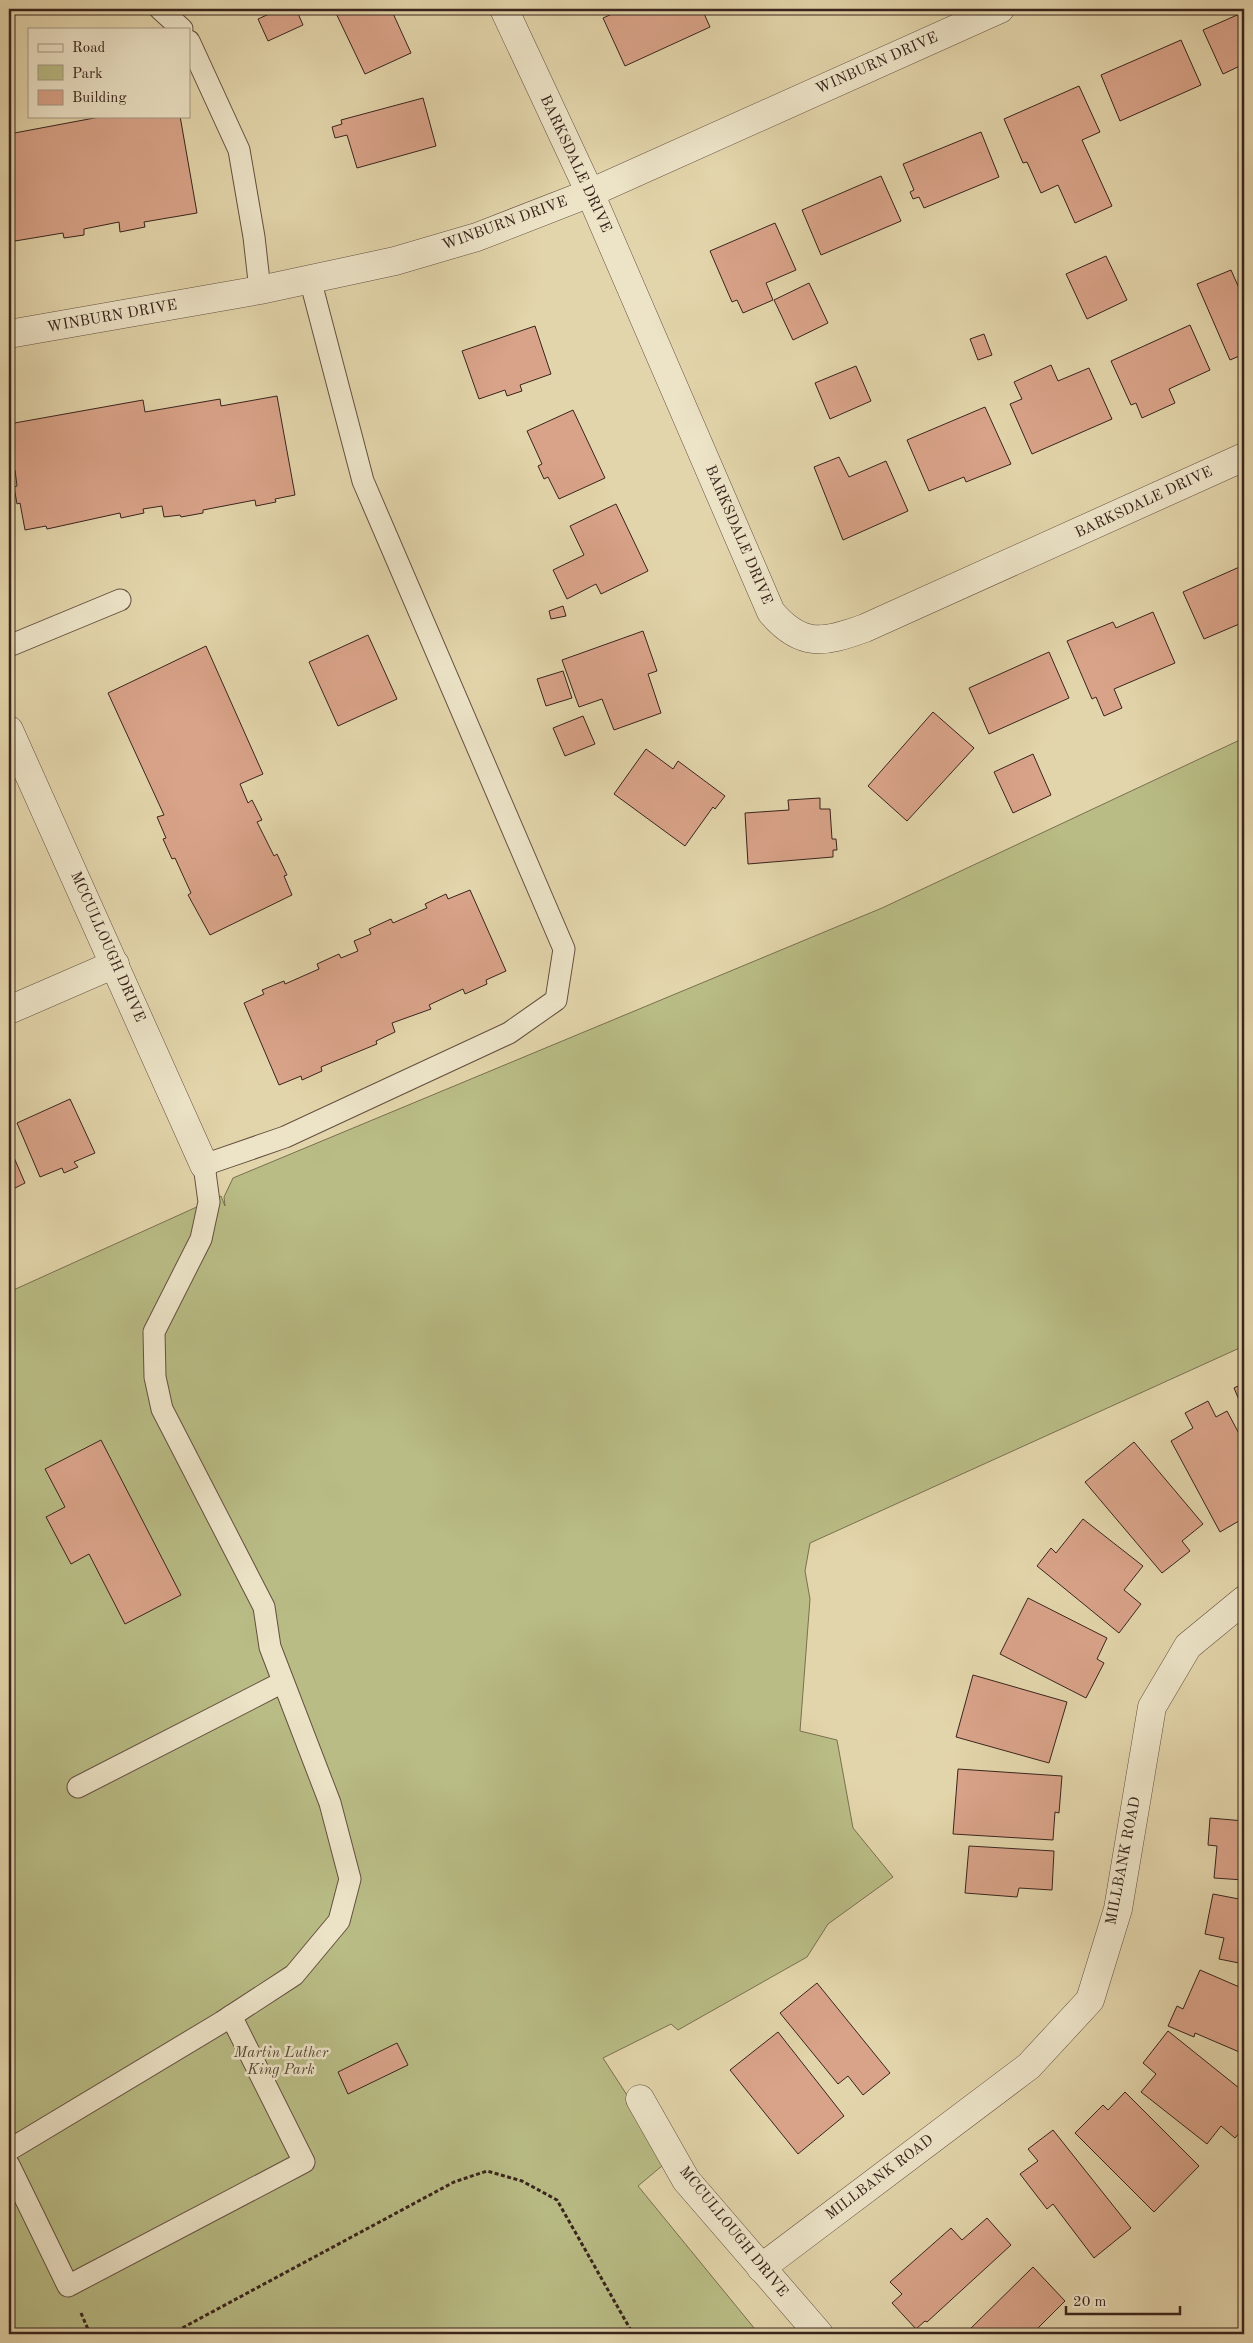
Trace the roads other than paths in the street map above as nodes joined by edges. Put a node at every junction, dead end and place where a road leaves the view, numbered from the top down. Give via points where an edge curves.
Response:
1 (160, 9) edge
2 (504, 9) edge
3 (1000, 9) edge
4 (181, 28) edge
5 (190, 42) edge
6 (590, 192) junction
7 (310, 279) junction
8 (260, 290) junction
9 (9, 334) edge
10 (1244, 457) edge
11 (120, 600) dead end
12 (9, 646) edge
13 (9, 730) edge
14 (115, 964) junction
15 (9, 1010) edge
16 (204, 1165) junction
17 (1244, 1600) edge
18 (283, 1682) junction
19 (78, 1787) dead end
20 (231, 2016) junction
21 (640, 2099) dead end
22 (9, 2150) edge
23 (9, 2165) edge
24 (761, 2268) junction
25 (819, 2334) edge

1 - 4 lane
2 - 6 street, BARKSDALE DRIVE
3 - 6 street, WINBURN DRIVE
5 - 8 lane via 239,150
6 - 7 street, WINBURN DRIVE via 477,237 395,261
6 - 10 street, BARKSDALE DRIVE via 771,612 783,627 799,636 816,640 836,638 865,628
7 - 8 street, WINBURN DRIVE
7 - 16 lane via 364,482 564,949 556,1000 509,1033 285,1137
8 - 9 street, WINBURN DRIVE
11 - 12 lane
13 - 14 street, MCCULLOUGH DRIVE
14 - 15 street
14 - 16 street, MCCULLOUGH DRIVE
16 - 18 lane via 209,1202 201,1239 154,1332 155,1377 162,1409 264,1607 270,1647
17 - 24 street, MILLBANK ROAD via 1188,1646 1152,1707 1118,1908 1090,2000 1029,2066
18 - 19 lane
18 - 20 lane via 330,1803 350,1879 339,1921 294,1975
20 - 22 lane
20 - 23 lane via 304,2162 68,2286
21 - 24 street, MCCULLOUGH DRIVE via 686,2180
24 - 25 street, MCCULLOUGH DRIVE

